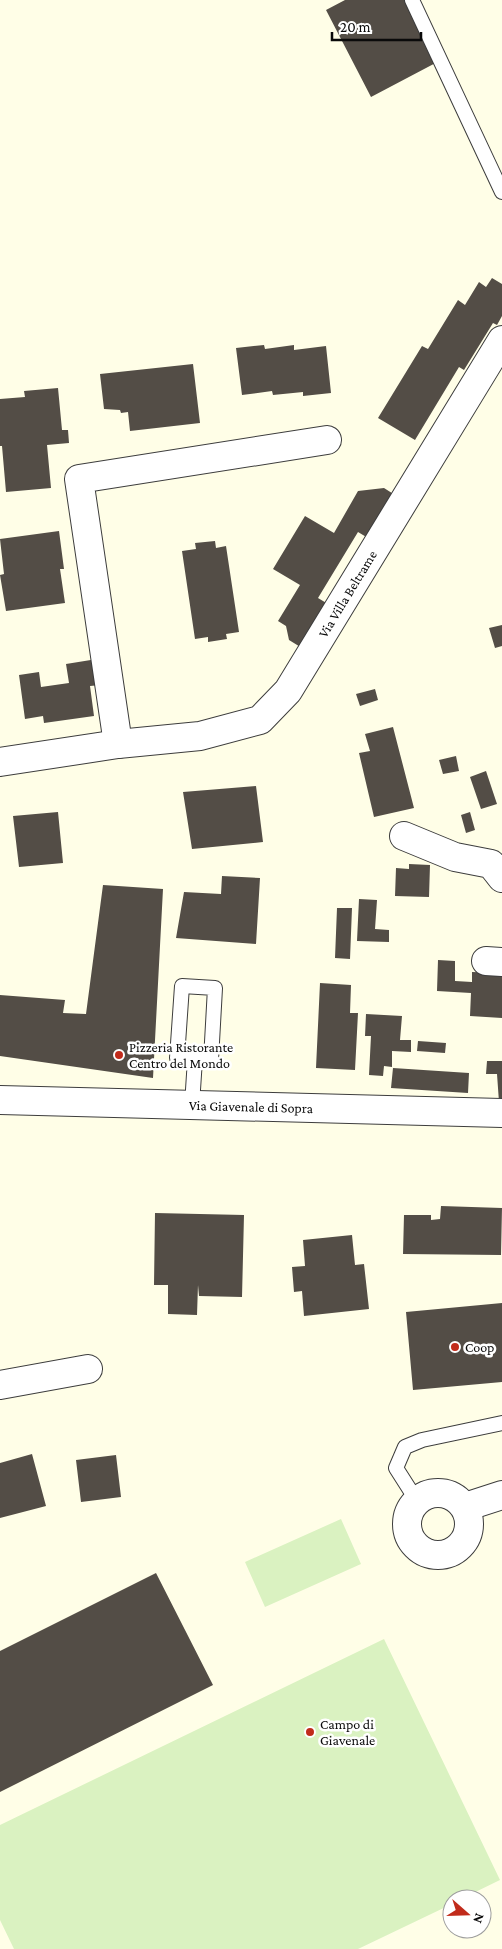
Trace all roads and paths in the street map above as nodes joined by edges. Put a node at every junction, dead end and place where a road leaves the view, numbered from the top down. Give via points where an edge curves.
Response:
1 (412, 0) edge
2 (502, 192) edge
3 (502, 340) edge
4 (326, 440) dead end
5 (118, 744) junction
6 (0, 762) edge
7 (404, 836) dead end
8 (502, 878) edge
9 (195, 1059) junction
10 (0, 1100) edge
11 (192, 1105) junction
12 (502, 1113) edge
13 (88, 1369) dead end
14 (0, 1385) edge
15 (502, 1423) edge
16 (502, 1495) edge
17 (417, 1501) junction
18 (465, 1507) junction

1 - 2 lane
3 - 5 street, Via Villa Beltrame via 288,691 260,720 200,736
4 - 5 street via 79,479
5 - 6 street, Via Villa Beltrame
7 - 8 street via 455,857 491,864
9 - 9 lane via 210,1060 215,988 182,986 177,1058
9 - 11 lane
10 - 11 street, Via Giavenale di Sopra
11 - 12 street, Via Giavenale di Sopra
13 - 14 street
15 - 17 lane via 422,1440 405,1447 396,1468
16 - 18 street
17 - 18 street via 433,1493 442,1493 459,1500
17 - 18 street via 407,1520 408,1531 420,1549 434,1554 450,1553 466,1538 469,1528

